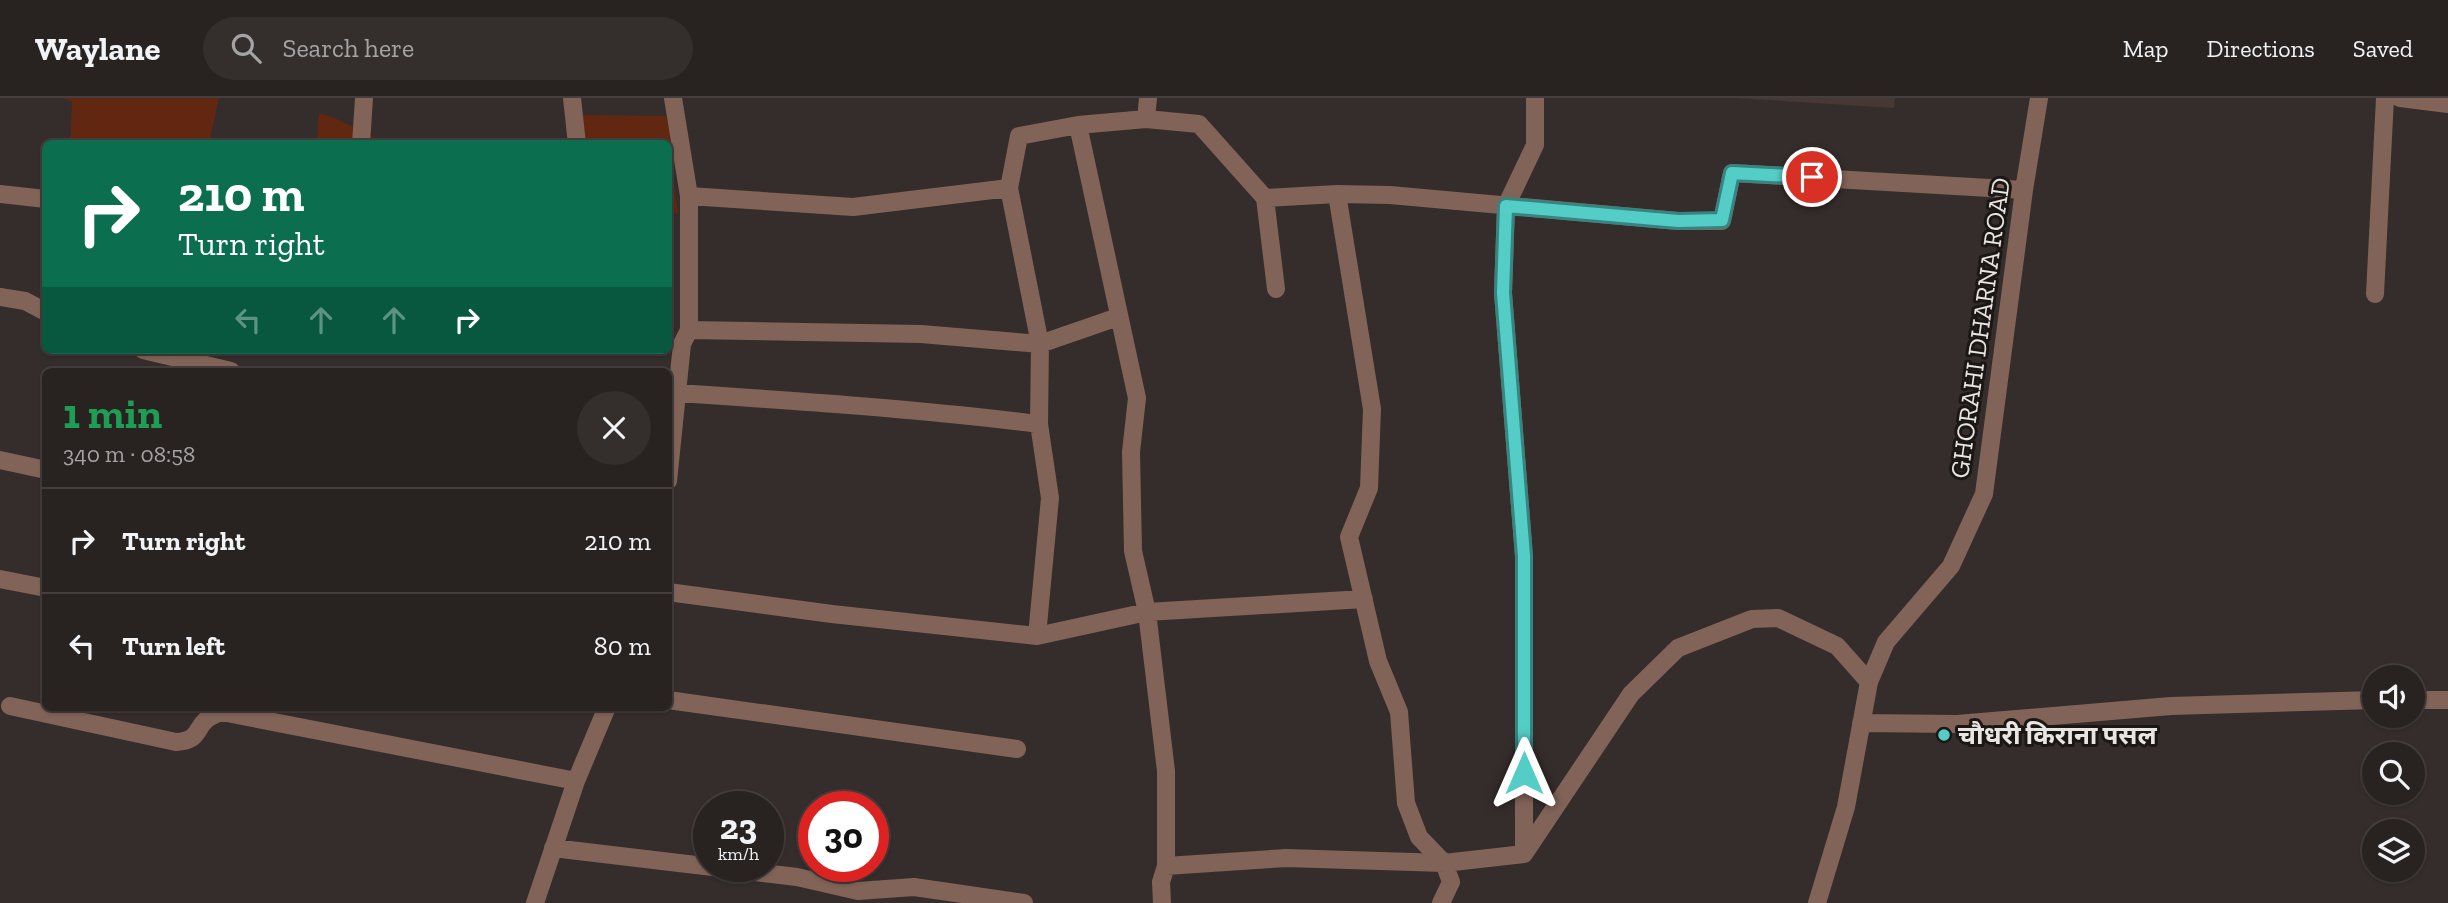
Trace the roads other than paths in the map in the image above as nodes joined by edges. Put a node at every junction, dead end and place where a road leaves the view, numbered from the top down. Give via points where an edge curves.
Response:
1 (364, 98) edge
2 (572, 98) edge
3 (673, 98) edge
4 (1149, 98) edge
5 (1535, 98) edge
6 (2039, 98) edge
7 (2385, 98) edge
8 (2400, 98) edge
9 (2448, 104) edge
10 (1146, 119) junction
11 (1078, 125) junction
12 (361, 140) edge
13 (577, 140) edge
14 (1009, 188) junction
15 (2024, 190) junction
16 (0, 194) edge
17 (1338, 194) junction
18 (689, 196) junction
19 (1265, 198) junction
20 (42, 199) edge
21 (1506, 206) junction
22 (1276, 289) dead end
23 (2375, 294) dead end
24 (0, 297) edge
25 (42, 310) edge
26 (1118, 317) junction
27 (680, 339) edge
28 (1040, 344) junction
29 (160, 354) edge
30 (218, 368) edge
31 (677, 393) junction
32 (1040, 424) junction
33 (672, 432) edge
34 (0, 460) edge
35 (42, 469) edge
36 (0, 579) edge
37 (42, 587) edge
38 (672, 593) edge
39 (1364, 599) junction
40 (1147, 612) junction
41 (1037, 636) junction
42 (1868, 682) junction
43 (2362, 700) edge
44 (2425, 700) edge
45 (2448, 700) edge
46 (672, 701) edge
47 (10, 706) dead end
48 (605, 711) edge
49 (1861, 723) junction
50 (1017, 749) dead end
51 (576, 781) junction
52 (553, 848) junction
53 (1524, 854) junction
54 (1444, 863) junction
55 (1166, 866) junction
56 (535, 903) edge
57 (1024, 903) edge
58 (1162, 903) edge
59 (1441, 903) edge
60 (1817, 903) edge

1 - 12 street
2 - 13 street
3 - 18 street
4 - 10 street
5 - 21 street via 1535,145
6 - 15 street, GHORAHI DHARNA ROAD
7 - 23 street
8 - 9 street
10 - 11 street
10 - 19 street via 1199,124
11 - 14 street via 1019,136
11 - 26 street
14 - 18 street via 853,207
14 - 28 street
15 - 21 street via 1732,173 1722,220 1678,221
15 - 42 street, GHORAHI DHARNA ROAD via 1984,494 1951,566 1885,642
16 - 20 street
17 - 19 street
17 - 21 street
17 - 39 street via 1372,409 1369,488 1349,537
18 - 27 street
19 - 22 street
21 - 53 street via 1503,293 1524,556
24 - 25 street
26 - 28 street
26 - 40 street via 1137,398 1131,452 1133,551
27 - 28 street via 921,334
27 - 31 street
28 - 32 street
29 - 30 street
31 - 32 street
31 - 33 street
32 - 41 street via 1050,498
34 - 35 street
36 - 37 street
38 - 41 street
39 - 40 street
39 - 54 street via 1378,662 1399,712 1406,803 1419,837
40 - 41 street
40 - 55 street via 1166,771
42 - 49 street, GHORAHI DHARNA ROAD
42 - 53 street via 1837,646 1778,618 1752,619 1678,648 1631,694
43 - 49 street via 2171,706 1957,724
44 - 45 street
46 - 50 street
47 - 51 street via 176,742 190,741 199,725 222,712
48 - 51 street
49 - 60 street, GHORAHI DHARNA ROAD via 1846,807
51 - 52 street
52 - 56 street
52 - 57 street via 797,877 858,891 914,887
53 - 54 street
54 - 55 street via 1286,858
54 - 59 street via 1451,882
55 - 58 street

